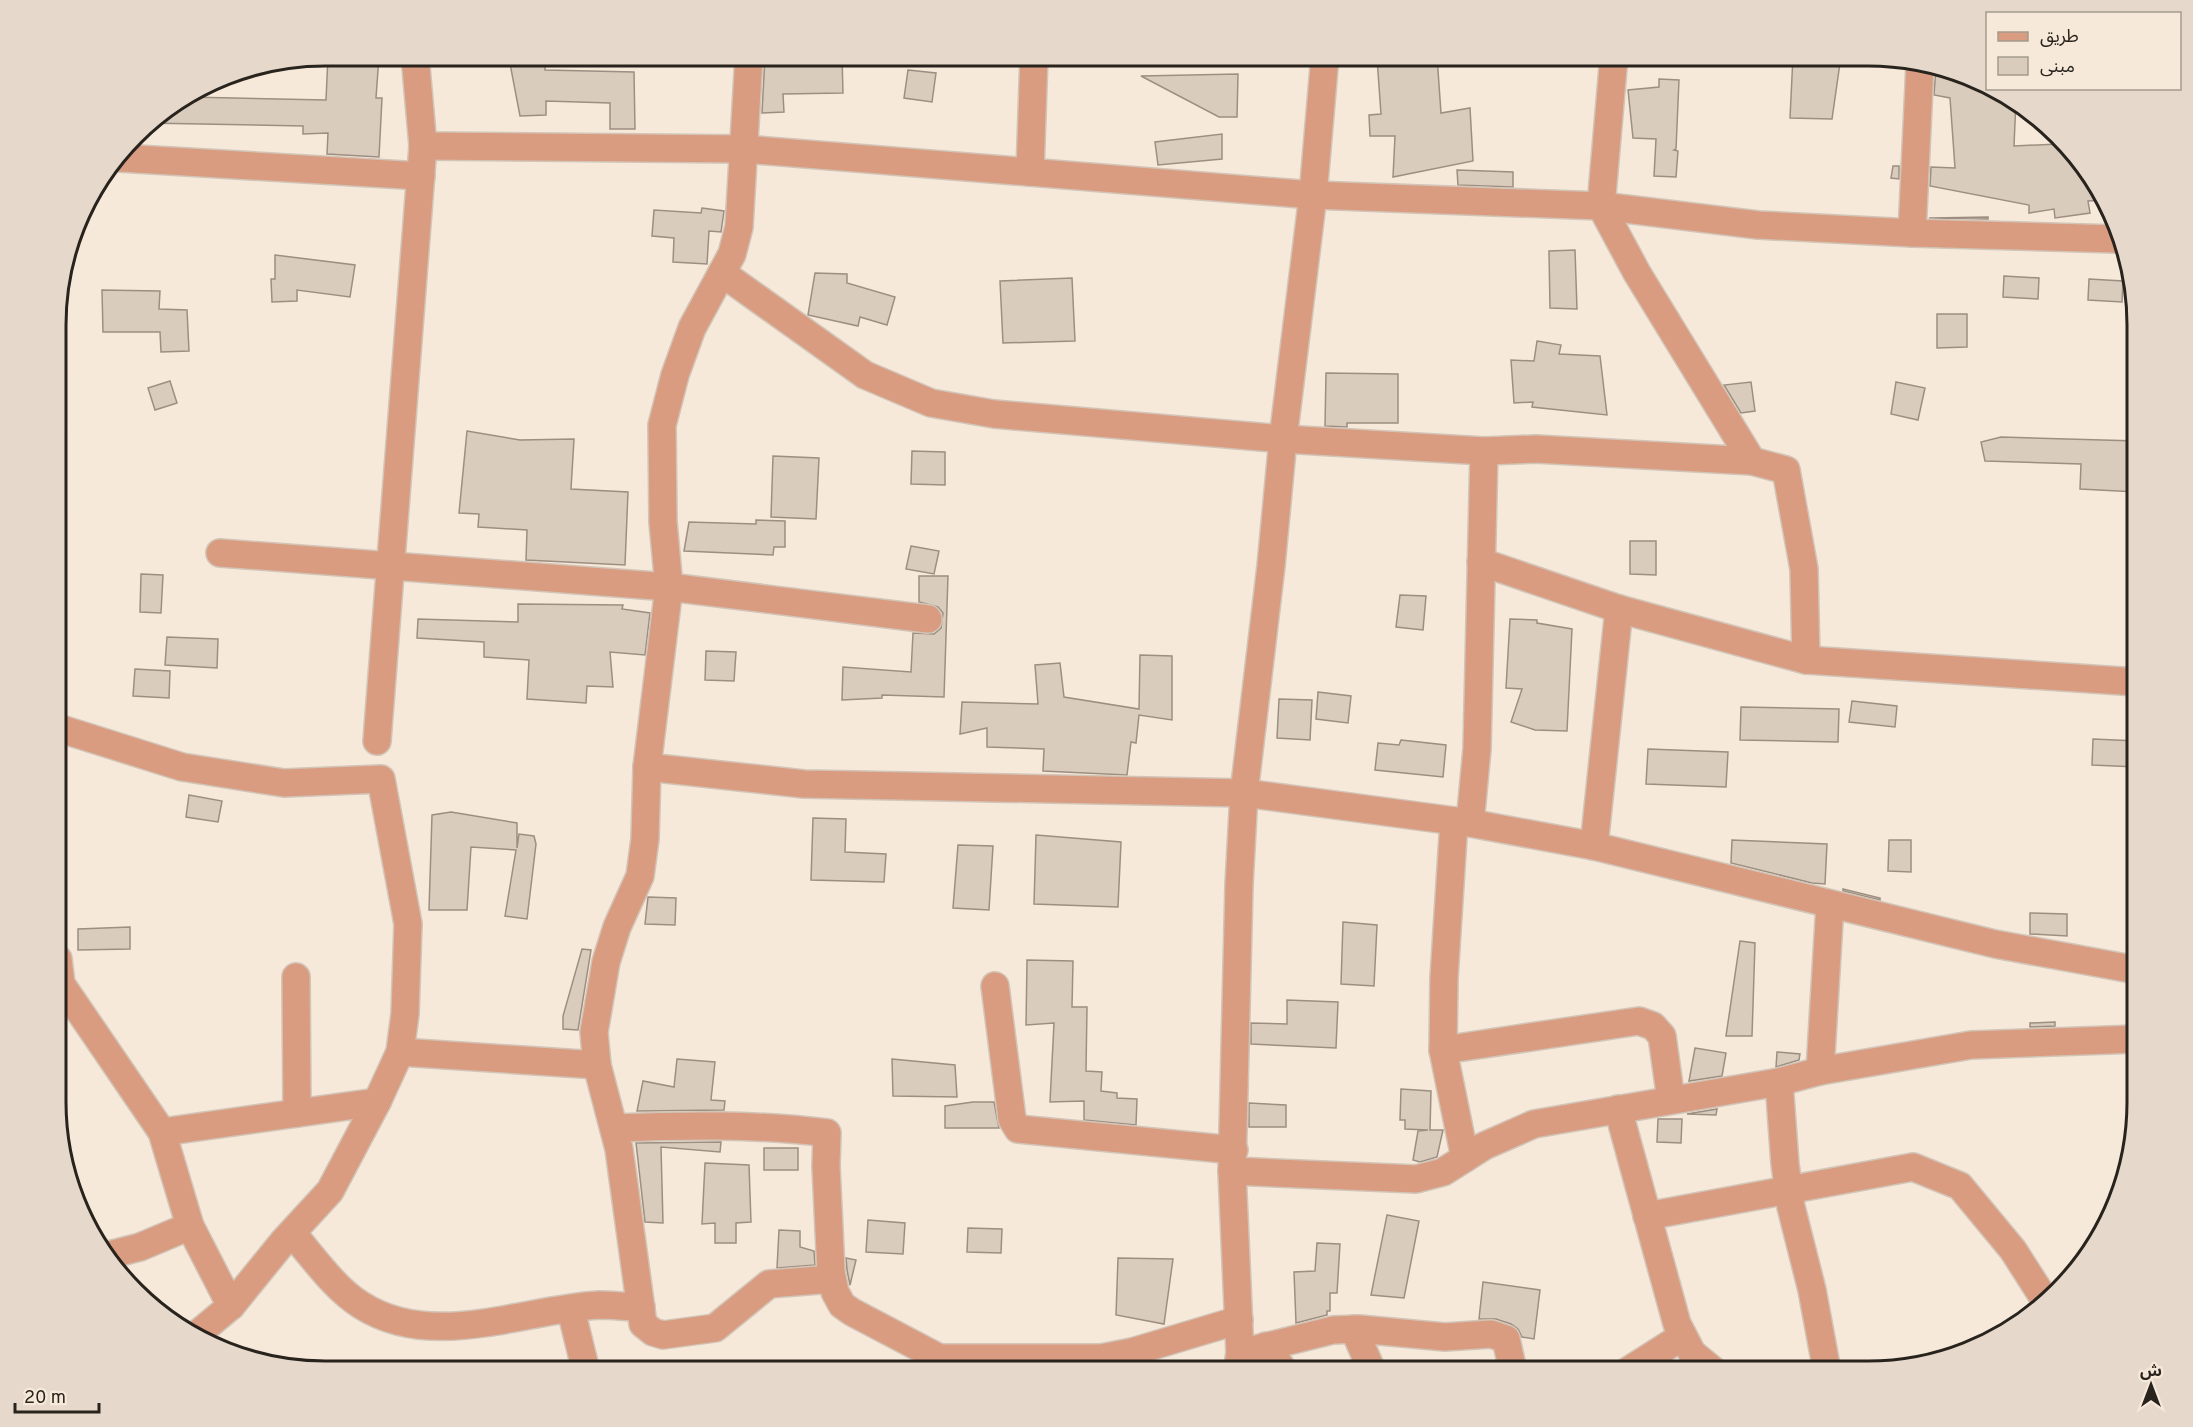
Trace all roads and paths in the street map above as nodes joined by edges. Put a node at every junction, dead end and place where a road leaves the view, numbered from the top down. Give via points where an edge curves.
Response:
1 (416, 66) edge
2 (748, 66) edge
3 (1034, 66) edge
4 (1324, 66) edge
5 (1613, 66) edge
6 (1920, 71) edge
7 (423, 146) junction
8 (744, 149) junction
9 (127, 158) edge
10 (1030, 172) junction
11 (421, 176) junction
12 (1313, 195) junction
13 (1601, 206) junction
14 (1912, 233) junction
15 (2112, 239) edge
16 (722, 273) junction
17 (1283, 439) junction
18 (1484, 451) junction
19 (1752, 461) junction
20 (220, 553) dead end
21 (1481, 562) junction
22 (391, 565) junction
23 (669, 586) junction
24 (1619, 609) junction
25 (928, 619) dead end
26 (1806, 660) junction
27 (2127, 681) edge
28 (66, 731) edge
29 (377, 741) dead end
30 (647, 767) junction
31 (1244, 793) junction
32 (1462, 822) junction
33 (1594, 846) junction
34 (1830, 904) junction
35 (2127, 968) edge
36 (296, 977) dead end
37 (995, 986) dead end
38 (66, 991) edge
39 (2127, 1039) edge
40 (1443, 1050) junction
41 (400, 1052) junction
42 (597, 1065) junction
43 (1820, 1071) junction
44 (1779, 1082) junction
45 (1671, 1100) junction
46 (378, 1102) junction
47 (1618, 1109) junction
48 (297, 1113) junction
49 (614, 1128) junction
50 (162, 1132) junction
51 (1465, 1158) junction
52 (1233, 1160) junction
53 (1789, 1189) junction
54 (1647, 1216) junction
55 (190, 1226) junction
56 (292, 1233) junction
57 (115, 1253) edge
58 (832, 1279) junction
59 (2041, 1295) edge
60 (231, 1306) junction
61 (640, 1307) junction
62 (571, 1310) junction
63 (1239, 1320) junction
64 (1354, 1329) junction
65 (203, 1330) edge
66 (1683, 1336) junction
67 (1266, 1347) junction
68 (940, 1358) junction
69 (584, 1361) edge
70 (946, 1361) edge
71 (1238, 1361) edge
72 (1240, 1361) edge
73 (1276, 1361) edge
74 (1368, 1361) edge
75 (1511, 1361) edge
76 (1644, 1361) edge
77 (1701, 1361) edge
78 (1825, 1361) edge

1 - 7 street
2 - 8 street
3 - 10 street
4 - 12 street
5 - 13 street
6 - 14 street
7 - 8 street
7 - 11 street
8 - 10 street
8 - 16 street via 739,227
9 - 11 street
10 - 12 street
11 - 22 street
12 - 13 street
12 - 17 street
13 - 14 street via 1758,225
13 - 19 street via 1637,273
14 - 15 street
16 - 17 street via 865,375 931,403 994,414
16 - 23 street via 692,328 662,425 663,522
17 - 18 street
17 - 31 street
18 - 19 street via 1536,449
18 - 21 street
19 - 26 street via 1786,470 1804,569
20 - 22 street
21 - 24 street
21 - 32 street via 1477,749
22 - 23 street
22 - 29 street
23 - 25 street
23 - 30 street
24 - 26 street
24 - 33 street
26 - 27 street
28 - 41 street via 182,767 284,783 381,778 408,924
30 - 31 street via 804,784
30 - 42 street via 640,876 606,962 594,1032
31 - 32 street
31 - 52 street
32 - 33 street
32 - 40 street via 1444,978
33 - 34 street
34 - 35 street via 1995,944
34 - 43 street
36 - 48 street
37 - 52 street via 1012,1119 1018,1129
38 - 50 street
39 - 43 street via 1971,1045
40 - 45 street via 1639,1021 1653,1026 1662,1036
40 - 51 street
41 - 42 street
41 - 46 street
42 - 49 street
43 - 44 street
44 - 45 street
44 - 53 street
45 - 47 street
46 - 48 street
46 - 56 street via 330,1191
47 - 51 street via 1534,1125
47 - 54 street
48 - 50 street
49 - 58 street via 752,1126 827,1133
49 - 61 street
50 - 55 street
51 - 52 street via 1443,1172 1416,1179
52 - 63 street
53 - 54 street
53 - 59 street via 1913,1167 1960,1186 2013,1250
53 - 78 street
54 - 66 street
55 - 57 street
55 - 60 street
56 - 60 street
56 - 62 street via 347,1295 391,1318 440,1327
58 - 61 street via 769,1284 715,1328 675,1335 653,1332 643,1324
58 - 68 street via 842,1305
60 - 65 street
61 - 62 street via 599,1305
62 - 69 street
63 - 68 street via 1101,1358
63 - 71 street
64 - 67 street via 1333,1330
64 - 74 street
64 - 75 street via 1445,1337 1501,1335 1509,1344
66 - 76 street
66 - 77 street
67 - 72 street
67 - 73 street
68 - 70 street

